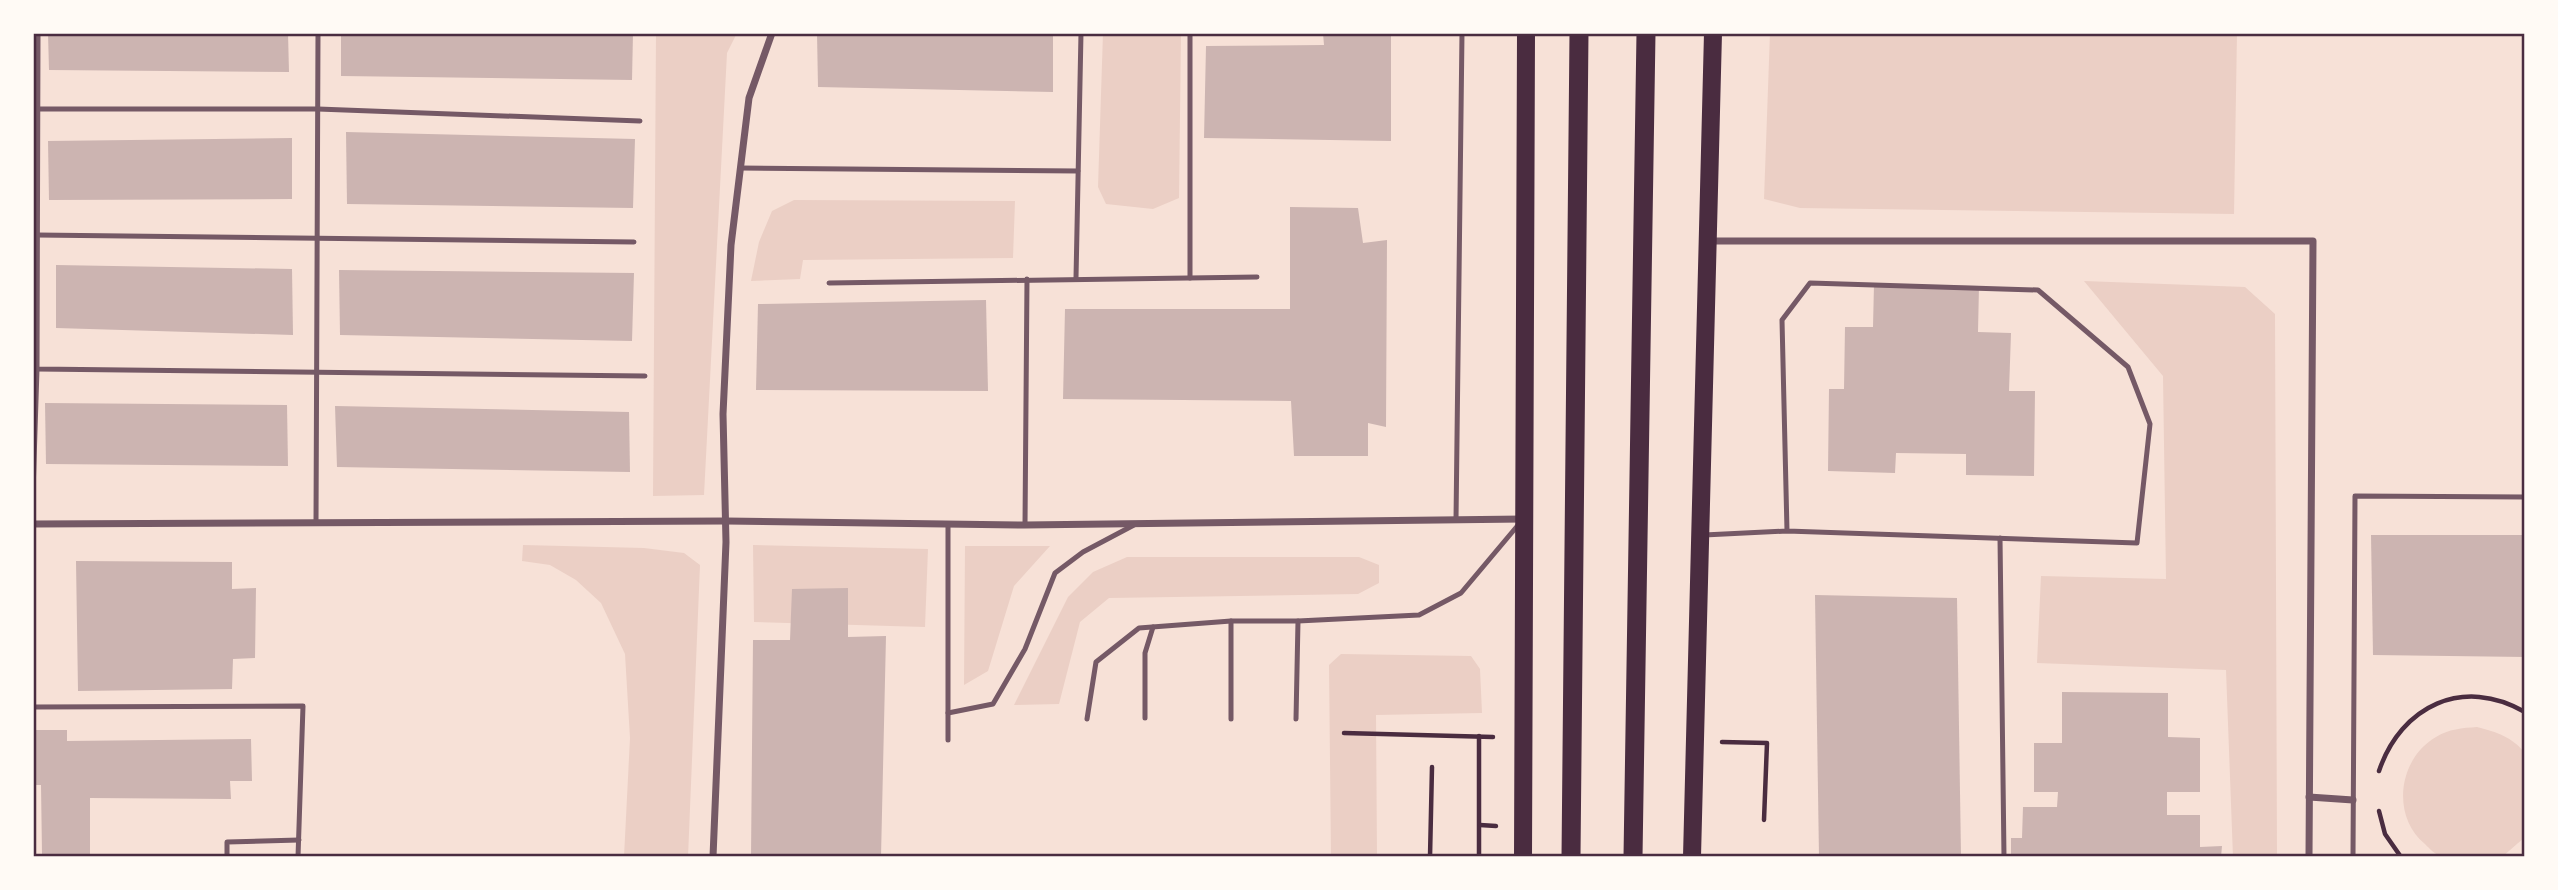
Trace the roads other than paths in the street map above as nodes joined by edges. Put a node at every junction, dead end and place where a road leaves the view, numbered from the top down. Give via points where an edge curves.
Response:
1 (38, 33) edge
2 (318, 33) edge
3 (772, 33) edge
4 (1081, 33) edge
5 (1190, 33) edge
6 (1462, 33) edge
7 (1526, 33) edge
8 (1580, 33) edge
9 (1646, 33) edge
10 (1713, 33) edge
11 (36, 109) edge
12 (318, 109) junction
13 (640, 121) dead end
14 (740, 168) junction
15 (1078, 171) junction
16 (37, 235) junction
17 (317, 238) junction
18 (1709, 241) junction
19 (634, 242) dead end
20 (1256, 277) dead end
21 (1076, 278) junction
22 (1190, 278) junction
23 (1027, 279) junction
24 (829, 283) dead end
25 (35, 368) edge
26 (317, 373) junction
27 (645, 376) dead end
28 (33, 493) edge
29 (2525, 497) edge
30 (1524, 519) junction
31 (1456, 520) junction
32 (726, 521) junction
33 (316, 523) junction
34 (33, 524) edge
35 (948, 524) junction
36 (1135, 524) junction
37 (1026, 525) junction
38 (1787, 531) junction
39 (1701, 535) junction
40 (2000, 538) junction
41 (1231, 621) junction
42 (1298, 621) junction
43 (1153, 627) junction
44 (33, 707) edge
45 (948, 713) junction
46 (1145, 718) dead end
47 (1087, 719) dead end
48 (1231, 719) dead end
49 (1296, 719) dead end
50 (948, 740) dead end
51 (2309, 797) junction
52 (2353, 800) junction
53 (299, 840) junction
54 (227, 857) edge
55 (298, 857) edge
56 (713, 857) edge
57 (1523, 857) edge
58 (1571, 857) edge
59 (1633, 857) edge
60 (1692, 857) edge
61 (2004, 857) edge
62 (2309, 857) edge
63 (2353, 857) edge

1 - 11 lane
2 - 12 lane
3 - 14 street via 749,98
4 - 15 lane
5 - 22 lane
6 - 31 lane
7 - 30 main road
8 - 58 highway
9 - 59 highway
10 - 18 main road
11 - 12 lane
11 - 16 lane
12 - 13 lane
12 - 17 lane
14 - 15 lane
14 - 32 street via 723,401
15 - 21 lane
16 - 17 lane
16 - 25 lane
17 - 19 lane
17 - 26 lane
18 - 39 main road
18 - 51 street via 2313,241
20 - 22 lane
21 - 22 lane
21 - 23 lane
23 - 24 lane
23 - 37 lane
25 - 26 lane
25 - 28 lane
26 - 27 lane
26 - 33 lane
29 - 52 lane via 2356,496
30 - 31 street
30 - 42 lane via 1461,593 1419,615
30 - 57 main road
31 - 36 street
32 - 33 street
32 - 35 street
32 - 56 street
33 - 34 street
35 - 37 street
35 - 45 lane
36 - 37 street
36 - 45 lane via 1055,573 1025,649 993,704
38 - 39 lane
38 - 40 lane
38 - 40 lane via 1782,320 1810,283 2038,290 2128,367 2150,424 2137,543
39 - 60 main road
40 - 61 lane
41 - 42 lane
41 - 43 lane
41 - 48 lane
42 - 49 lane
43 - 46 lane via 1145,653
43 - 47 lane via 1139,628 1096,662
44 - 53 lane via 303,706
45 - 50 lane
51 - 52 street
51 - 62 street
52 - 63 lane
53 - 54 lane via 227,842
53 - 55 lane

